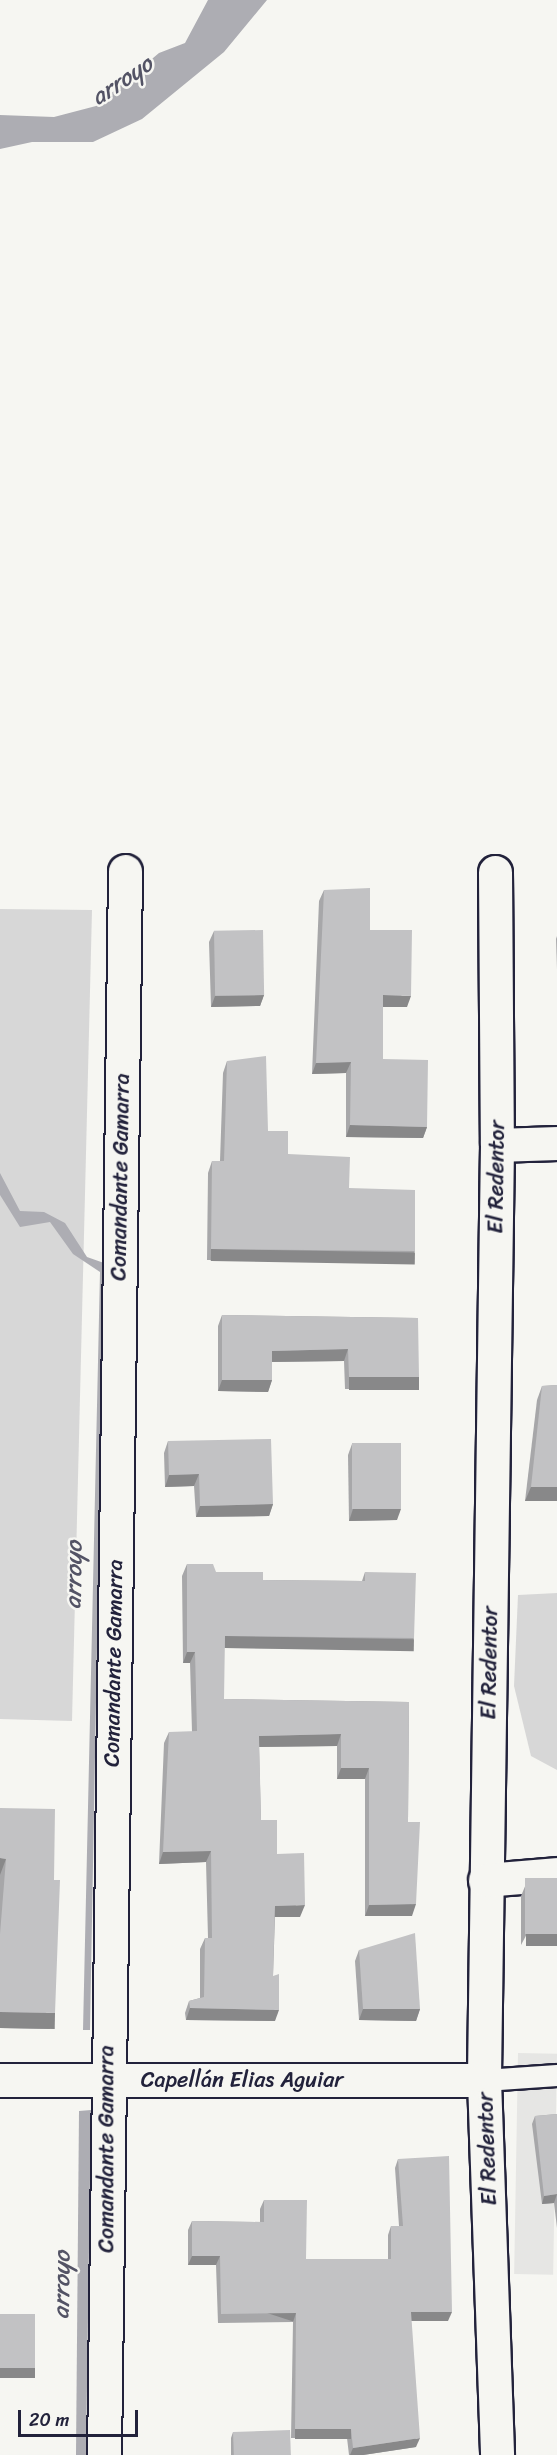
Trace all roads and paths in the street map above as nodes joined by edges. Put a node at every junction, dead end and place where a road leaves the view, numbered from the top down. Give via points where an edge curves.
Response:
1 (126, 871) dead end
2 (495, 872) dead end
3 (557, 1143) edge
4 (497, 1145) junction
5 (557, 1874) edge
6 (485, 1880) junction
7 (557, 2075) edge
8 (0, 2079) edge
9 (106, 2079) junction
10 (484, 2080) junction
11 (104, 2455) edge
12 (497, 2455) edge

1 - 9 street, Comandante Gamarra
2 - 4 street, El Redentor
3 - 4 street
4 - 6 street, El Redentor
5 - 6 street
6 - 10 street, El Redentor
7 - 10 lane
8 - 9 street, Capellán Elias Aguiar
9 - 10 street, Capellán Elias Aguiar
9 - 11 street, Comandante Gamarra
10 - 12 street, El Redentor

